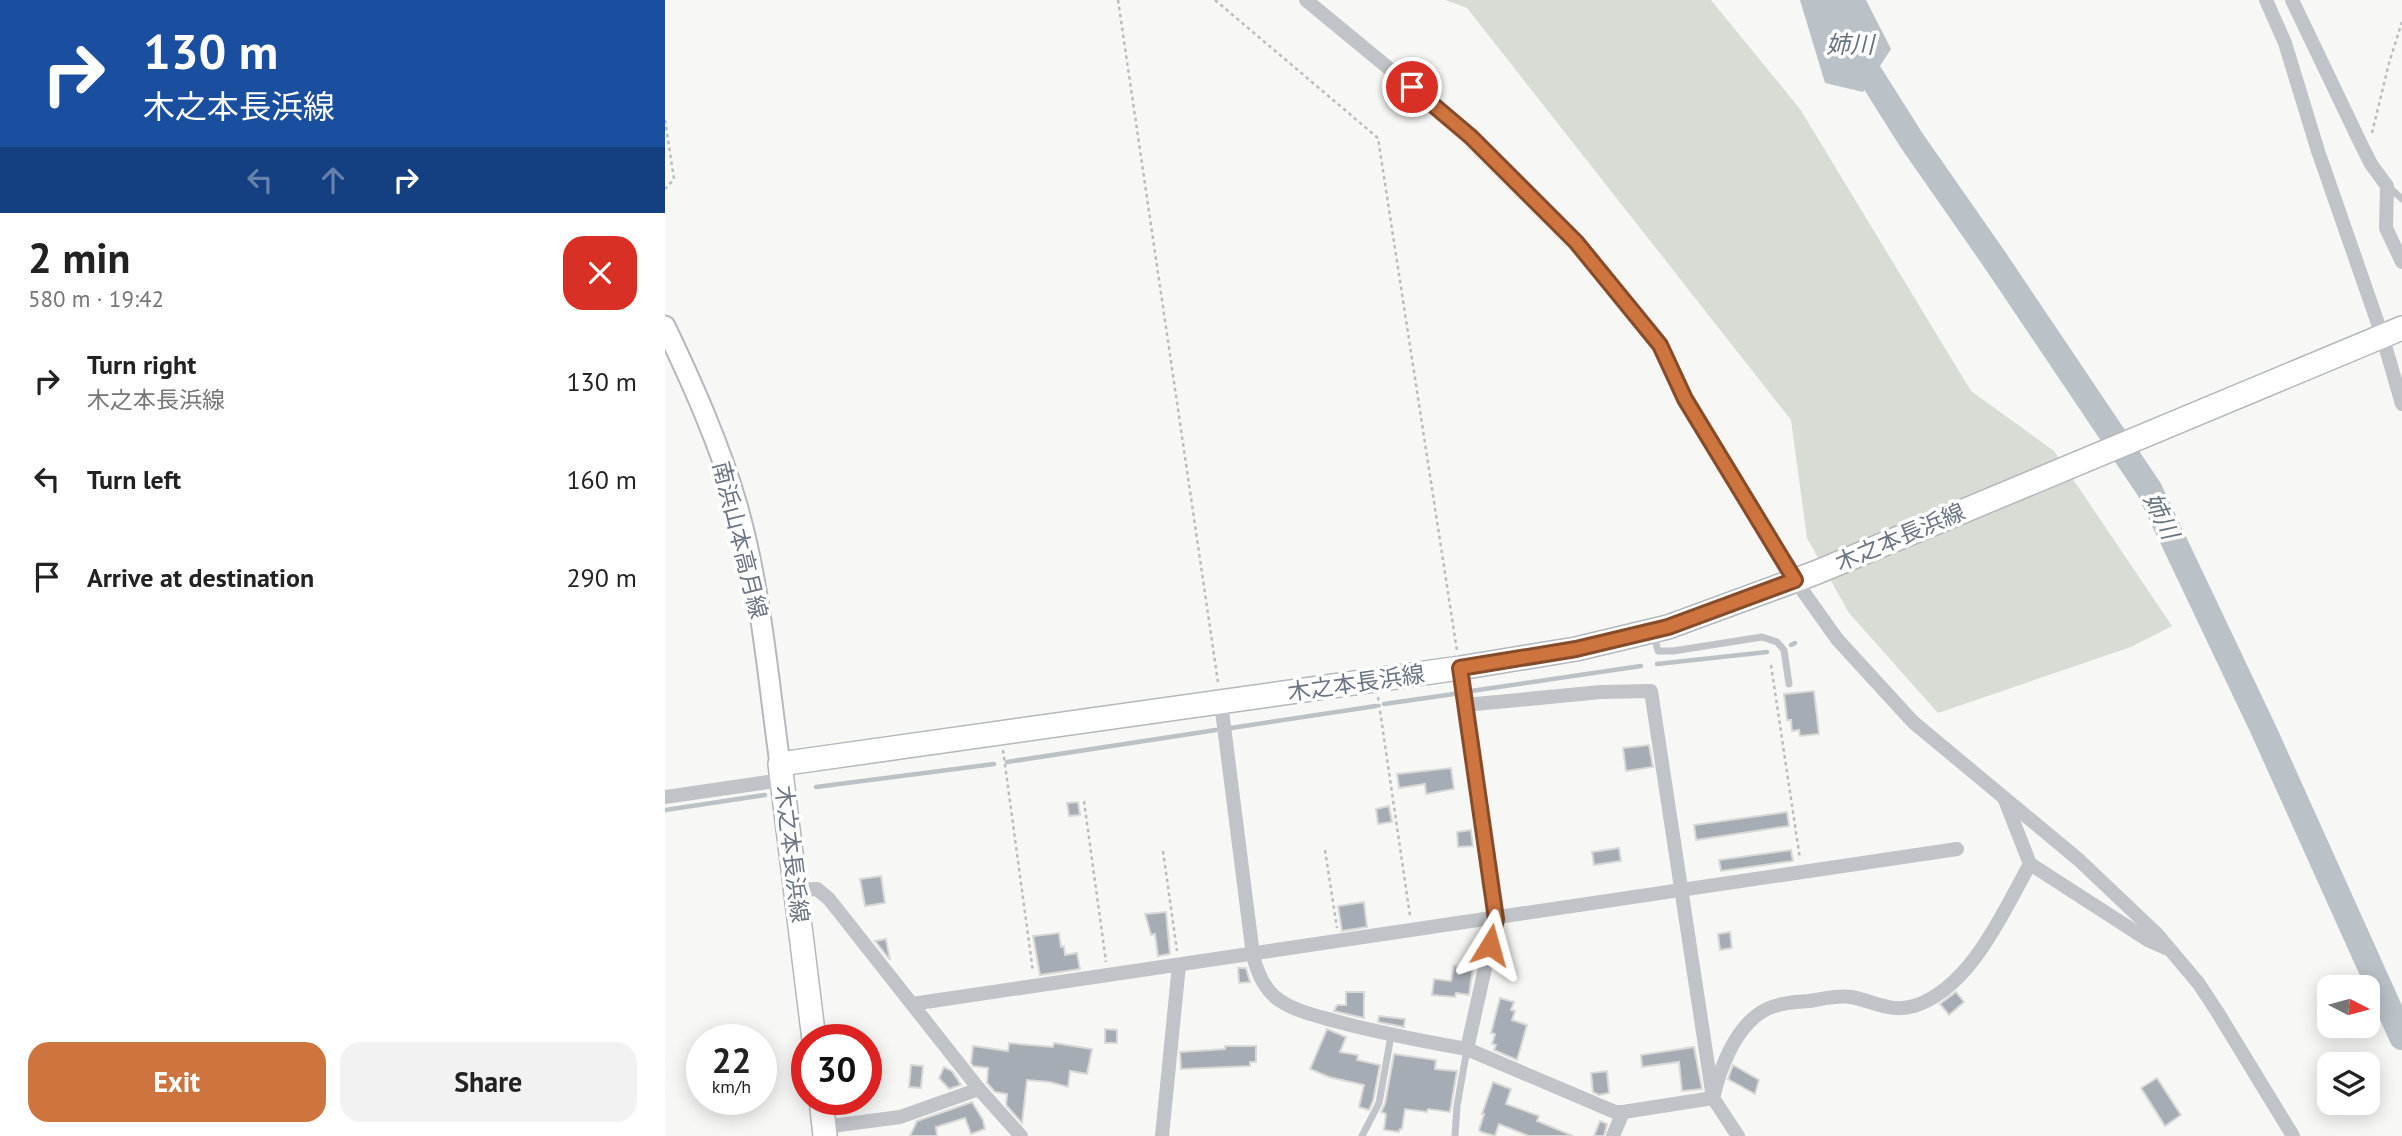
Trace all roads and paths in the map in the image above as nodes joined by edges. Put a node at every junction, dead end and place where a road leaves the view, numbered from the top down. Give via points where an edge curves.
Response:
1 (1118, 0) edge
2 (1215, 0) edge
3 (1306, 0) edge
4 (2266, 0) edge
5 (2292, 0) edge
6 (2402, 22) edge
7 (665, 120) edge
8 (2360, 142) junction
9 (2388, 186) junction
10 (665, 189) edge
11 (2402, 199) edge
12 (2402, 262) edge
13 (665, 326) edge
14 (2387, 334) edge
15 (2402, 404) edge
16 (1805, 577) junction
17 (1653, 631) junction
18 (1772, 665) dead end
19 (1460, 668) junction
20 (1376, 680) junction
21 (1789, 684) dead end
22 (1221, 703) junction
23 (1465, 705) junction
24 (1005, 765) dead end
25 (781, 772) junction
26 (665, 797) edge
27 (2004, 797) junction
28 (1084, 801) dead end
29 (1957, 849) dead end
30 (1325, 850) dead end
31 (1163, 851) dead end
32 (2030, 864) junction
33 (1801, 873) junction
34 (796, 890) junction
35 (1682, 891) junction
36 (1496, 919) junction
37 (1412, 931) junction
38 (1339, 942) junction
39 (2171, 950) junction
40 (1253, 955) junction
41 (1179, 965) junction
42 (1108, 975) junction
43 (1035, 986) junction
44 (912, 1004) junction
45 (812, 1024) edge
46 (1391, 1036) junction
47 (1467, 1049) junction
48 (979, 1088) junction
49 (1713, 1098) junction
50 (1623, 1112) junction
51 (825, 1132) edge
52 (1021, 1136) edge
53 (1163, 1136) edge
54 (1362, 1136) edge
55 (1455, 1136) edge
56 (1613, 1136) edge
57 (1738, 1136) edge
58 (2293, 1136) edge

1 - 22 path
2 - 19 path via 1378,138
3 - 16 street via 1454,122 1576,242 1660,345 1685,399
4 - 14 street
5 - 8 street
6 - 8 path via 2372,134
7 - 10 path via 674,179
8 - 9 street
9 - 11 lane
9 - 12 street via 2386,228
13 - 25 main road, 南浜山本高月線 via 705,411 737,504 758,602
14 - 15 street
14 - 16 main road, 木之本長浜線
16 - 17 main road, 木之本長浜線
16 - 27 street via 1837,639 1913,722
17 - 19 main road, 木之本長浜線
17 - 21 lane via 1658,651 1762,637 1777,642 1784,650
18 - 33 path
19 - 20 main road, 木之本長浜線
19 - 23 street
20 - 22 main road, 木之本長浜線
20 - 37 path
22 - 25 main road, 木之本長浜線
22 - 40 street
23 - 35 street via 1651,691
23 - 36 street
24 - 43 path
25 - 26 street
25 - 34 main road, 木之本長浜線
27 - 32 street
27 - 39 street via 2089,869
28 - 42 path
29 - 33 street
30 - 38 path
31 - 41 path
32 - 39 street
32 - 49 street via 1980,954 1936,995 1898,1008 1846,996 1769,1008 1752,1020 1727,1054
33 - 35 street
34 - 44 street via 820,890
34 - 45 main road, 木之本長浜線
35 - 36 street
35 - 49 street
36 - 37 street
36 - 47 street
37 - 38 street
38 - 40 street
39 - 58 street via 2218,1013
40 - 41 street
40 - 46 street via 1261,979 1280,1001
41 - 42 street
41 - 53 street
42 - 43 street
43 - 44 street
44 - 48 street
46 - 47 street
46 - 54 lane via 1379,1103
47 - 50 street
47 - 55 lane
48 - 51 street via 899,1117
48 - 52 street
49 - 50 street
49 - 57 street
50 - 56 street

